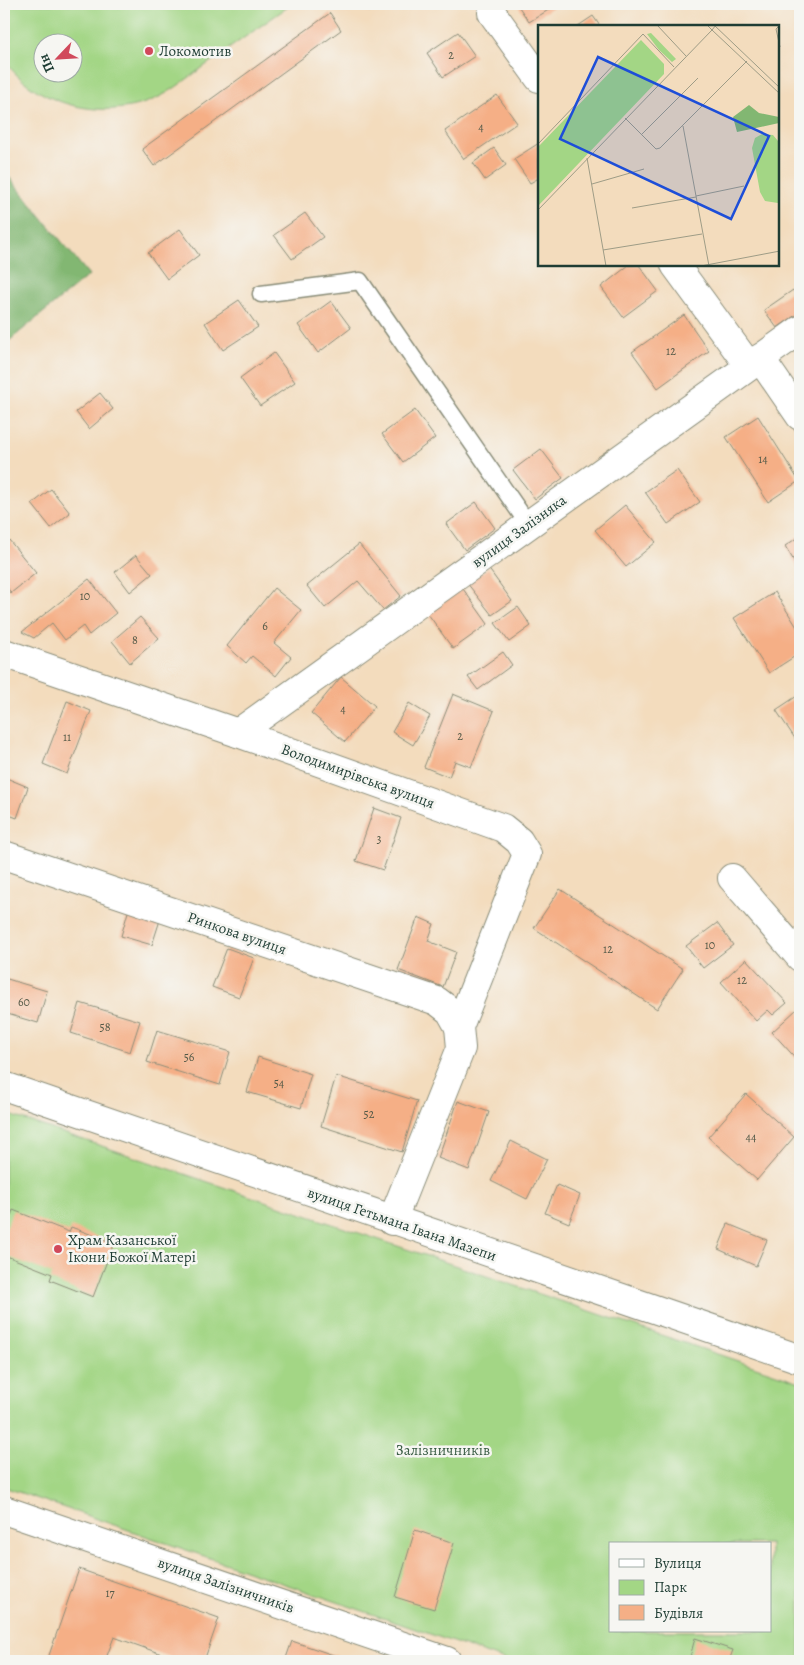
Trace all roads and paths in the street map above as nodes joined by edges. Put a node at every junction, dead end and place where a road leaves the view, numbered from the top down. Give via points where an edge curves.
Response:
1 (492, 13) dead end
2 (538, 77) edge
3 (676, 266) edge
4 (261, 294) dead end
5 (800, 330) edge
6 (754, 362) junction
7 (800, 416) edge
8 (528, 524) junction
9 (4, 653) edge
10 (238, 732) junction
11 (4, 855) edge
12 (732, 878) dead end
13 (800, 957) edge
14 (459, 1027) junction
15 (4, 1086) edge
16 (392, 1221) junction
17 (800, 1359) edge
18 (4, 1510) edge
19 (448, 1661) edge

1 - 2 street
3 - 6 street
4 - 8 lane via 360,281
5 - 6 street, вулиця Залізняка
6 - 7 street
6 - 8 street, вулиця Залізняка
8 - 10 street, вулиця Залізняка
9 - 10 street, Володимирівська вулиця
10 - 14 street, Володимирівська вулиця via 503,828 519,841 527,854
11 - 14 street, Ринкова вулиця via 437,1001 450,1011
12 - 13 street
14 - 16 street via 461,1048
15 - 16 street, вулиця Гетьмана Івана Мазепи
16 - 17 street, вулиця Гетьмана Івана Мазепи
18 - 19 street, вулиця Залізничників

